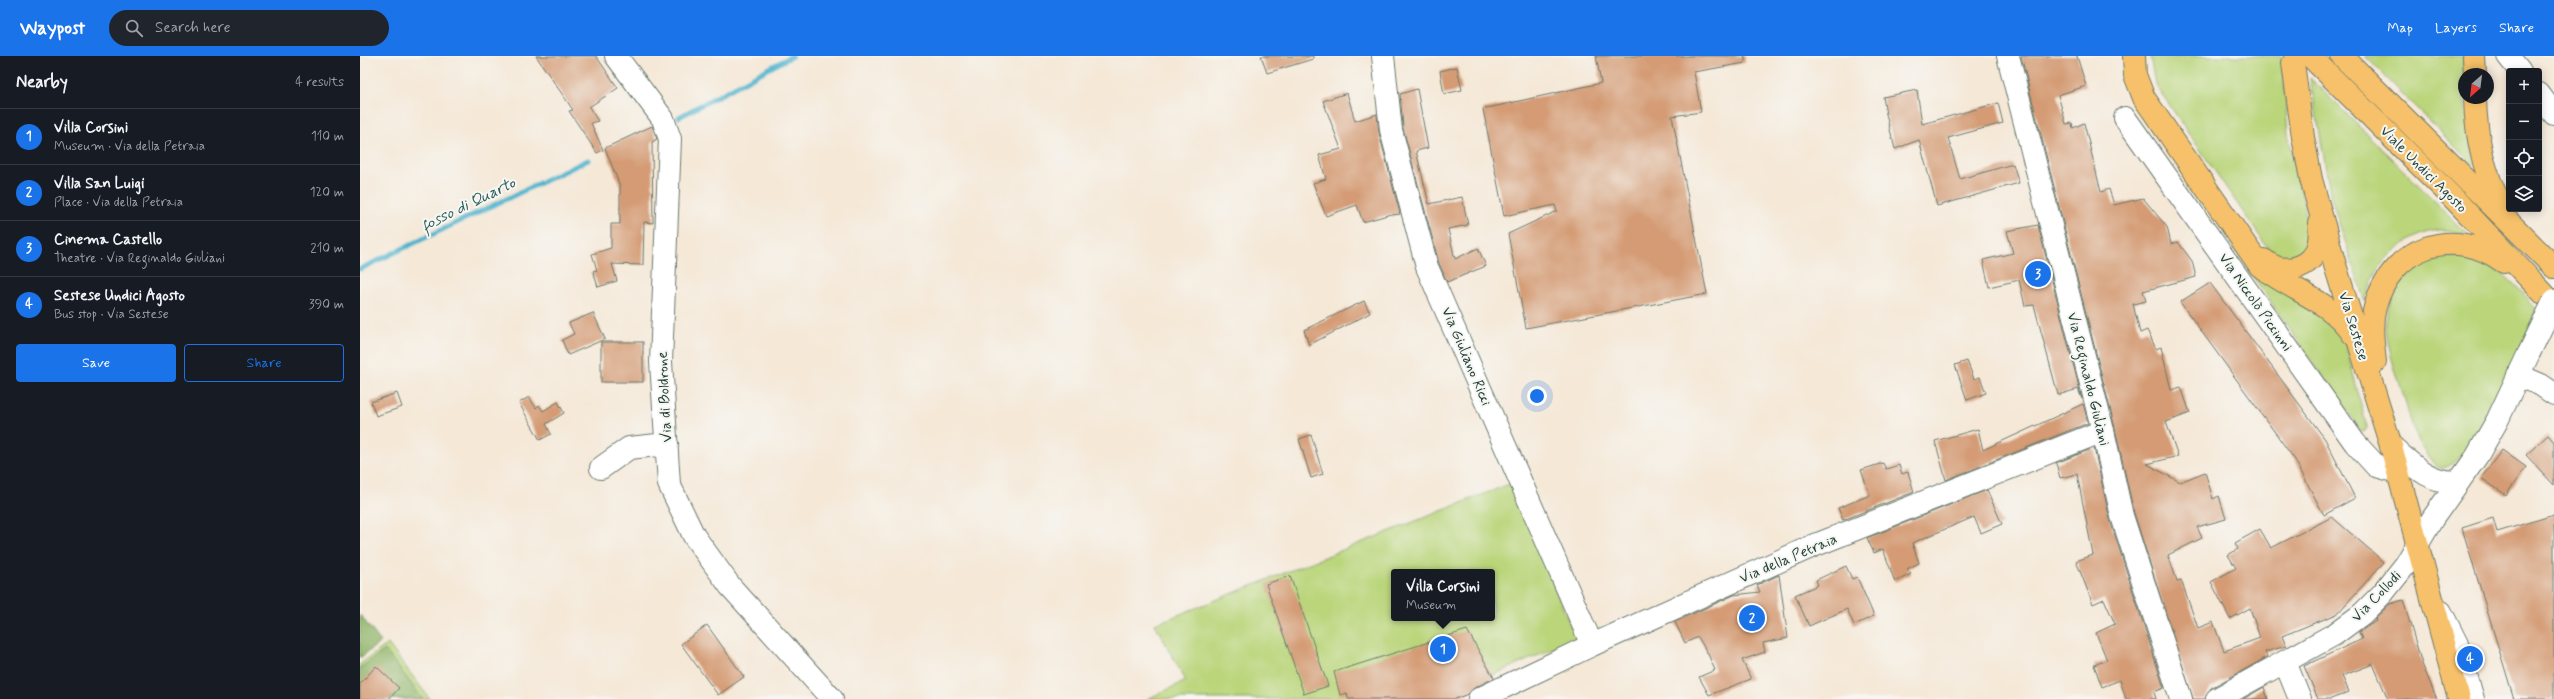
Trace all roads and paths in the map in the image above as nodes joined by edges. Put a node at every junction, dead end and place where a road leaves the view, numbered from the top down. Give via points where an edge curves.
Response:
1 (616, 56) edge
2 (1383, 56) edge
3 (2008, 56) edge
4 (2134, 56) edge
5 (2342, 56) edge
6 (2474, 56) edge
7 (2508, 56) edge
8 (2302, 59) edge
9 (2475, 68) edge
10 (2518, 68) edge
11 (2542, 98) edge
12 (2475, 104) edge
13 (2554, 114) edge
14 (2125, 118) dead end
15 (2317, 202) junction
16 (2514, 229) junction
17 (2243, 240) junction
18 (2554, 267) edge
19 (2545, 293) edge
20 (2359, 343) junction
21 (2518, 375) junction
22 (2554, 394) edge
23 (2382, 420) junction
24 (2103, 430) junction
25 (666, 444) junction
26 (2391, 446) junction
27 (601, 468) dead end
28 (2398, 472) junction
29 (2459, 481) junction
30 (2417, 546) junction
31 (2428, 586) junction
32 (1592, 645) junction
33 (2285, 662) junction
34 (1483, 697) edge
35 (832, 699) edge
36 (2181, 699) edge
37 (2217, 699) edge
38 (2300, 699) edge
39 (2459, 699) edge
40 (2473, 699) edge

1 - 25 street, Via di Boldrone via 663,119 670,139 661,362
2 - 32 street, Via Giuliano Ricci via 1391,130 1427,267
3 - 24 street, Via Reginaldo Giuliani
4 - 17 main road via 2135,75 2144,98
5 - 16 main road, Viale Undici Agosto
6 - 9 main road
7 - 10 street
8 - 15 main road, Via Sestese via 2305,151
8 - 19 main road, Viale Undici Agosto via 2362,107
11 - 13 street
12 - 16 main road via 2476,124 2487,173
14 - 28 street, Via Niccolò Piccinni via 2355,443 2376,466
15 - 17 main road via 2319,245 2311,259 2301,266 2288,270 2276,268 2267,263
15 - 20 main road, Via Sestese
16 - 18 main road, Viale Undici Agosto
17 - 20 main road via 2260,266 2275,278 2325,305
19 - 21 street, Via Collodi, bridge via 2529,353
19 - 23 main road via 2497,257 2482,248 2467,244 2435,245 2415,252 2397,265 2386,279 2379,295 2372,324
20 - 23 main road, Via Sestese
21 - 22 street
21 - 29 street, Via Collodi via 2491,432
23 - 26 main road, Via Sestese
24 - 32 street, Via della Petraia via 1813,546
24 - 36 street, Via Reginaldo Giuliani via 2128,540
25 - 27 street via 629,448
25 - 35 street, Via di Boldrone via 669,484 694,536 730,586
26 - 28 main road, Via Sestese
26 - 29 street via 2428,476 2445,481
28 - 30 main road, Via Sestese
29 - 30 street, Via Collodi
30 - 31 main road, Via Sestese
30 - 33 street, Via Collodi via 2390,585 2362,614 2335,634
31 - 39 main road, Via Sestese
31 - 40 street, Via Sestese via 2457,644
32 - 34 street, Via della Petraia
33 - 37 street, Via Collodi
33 - 38 street

